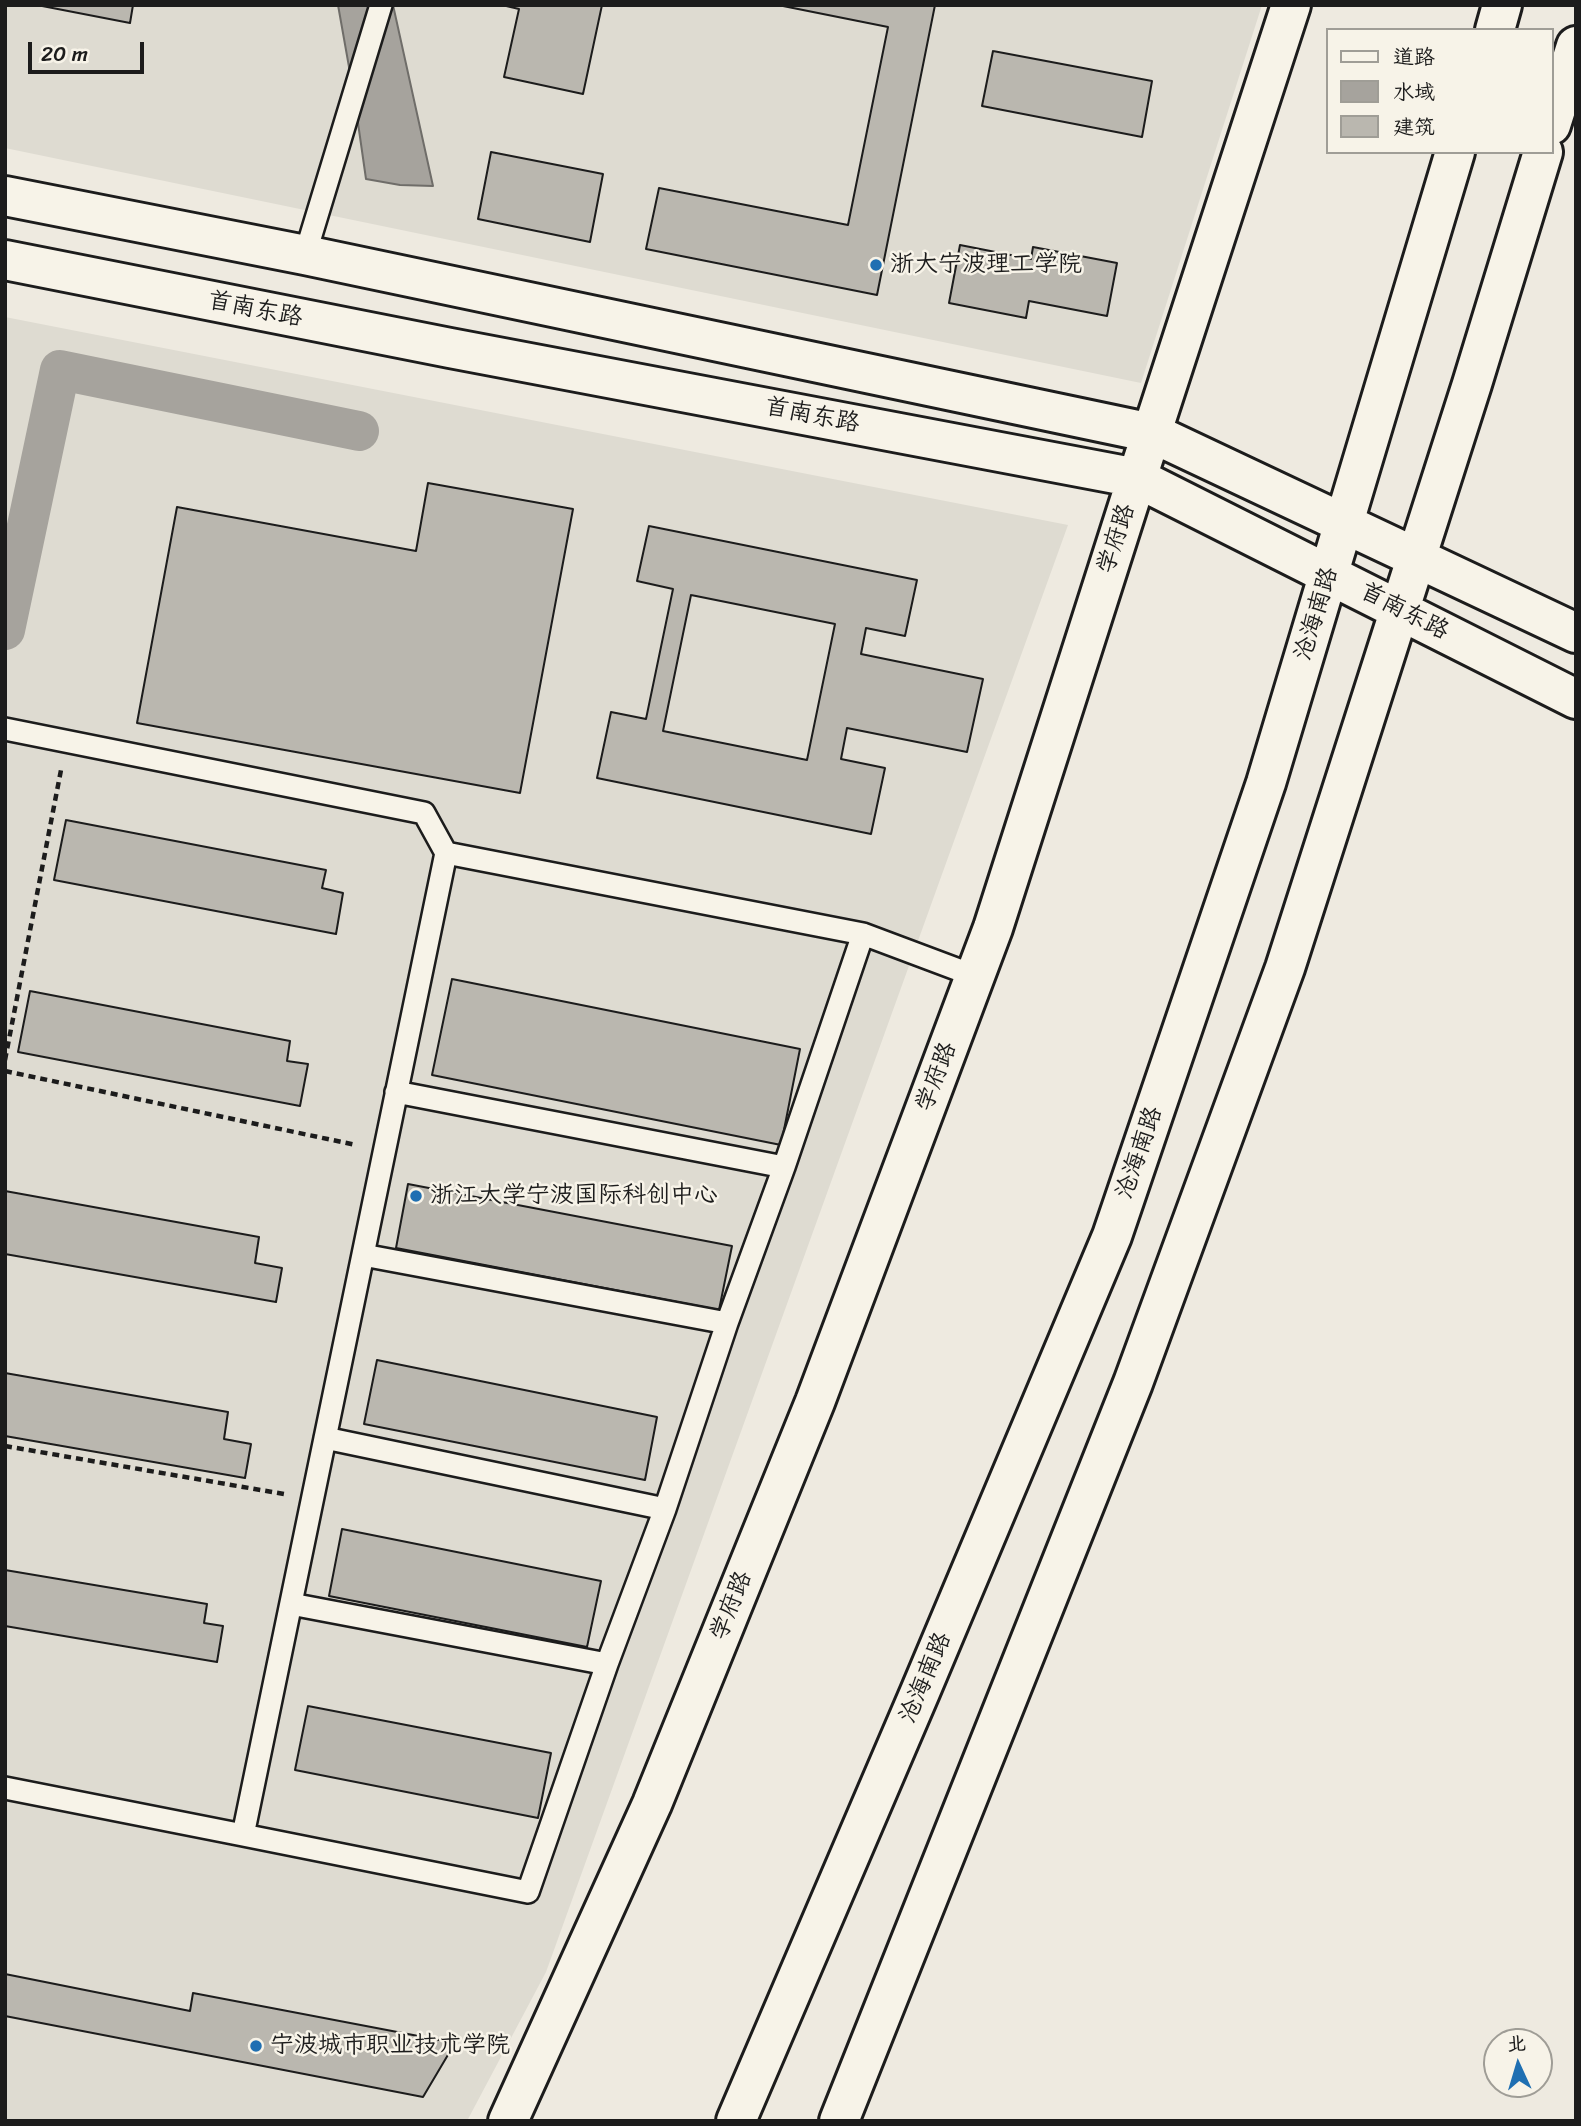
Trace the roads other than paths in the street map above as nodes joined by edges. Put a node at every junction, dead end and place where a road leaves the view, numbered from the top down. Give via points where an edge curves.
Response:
1 (382, 5) edge
2 (1291, 5) edge
3 (1503, 5) edge
4 (1496, 28) edge
5 (1576, 46) edge
6 (1553, 119) edge
7 (1454, 154) edge
8 (1542, 154) edge
9 (5, 196) edge
10 (305, 255) junction
11 (5, 260) edge
12 (1152, 433) junction
13 (1137, 478) junction
14 (1344, 524) junction
15 (1416, 558) junction
16 (1329, 574) junction
17 (1399, 610) junction
18 (1576, 633) edge
19 (1576, 699) edge
20 (5, 729) edge
21 (446, 853) junction
22 (863, 934) junction
23 (975, 976) junction
24 (396, 1092) junction
25 (784, 1167) junction
26 (363, 1255) junction
27 (727, 1323) junction
28 (325, 1438) junction
29 (665, 1509) junction
30 (291, 1604) junction
31 (607, 1664) junction
32 (5, 1788) edge
33 (243, 1835) junction
34 (508, 2121) edge
35 (736, 2121) edge
36 (839, 2121) edge

1 - 10 lane
2 - 12 main road, 学府路
3 - 4 main road
5 - 6 main road
7 - 14 main road, 沧海南路
8 - 15 main road
9 - 10 main road
10 - 12 main road
11 - 13 main road, 首南东路
12 - 13 main road, 学府路
12 - 14 main road
13 - 16 main road, 首南东路
13 - 23 main road, 学府路
14 - 15 main road
14 - 16 main road, 沧海南路
15 - 17 main road
15 - 18 main road
16 - 17 main road, 首南东路
16 - 35 main road, 沧海南路 via 1266,783 1112,1236
17 - 19 main road, 首南东路
17 - 36 main road via 1284,968 1133,1383
20 - 21 lane via 424,813
21 - 22 lane
21 - 24 lane
22 - 23 lane
22 - 25 lane
23 - 34 main road, 学府路 via 815,1402 652,1804
24 - 25 lane
24 - 26 lane
25 - 27 lane
26 - 27 lane
26 - 28 lane
27 - 29 lane
28 - 29 lane
28 - 30 lane
29 - 31 lane
30 - 31 lane
30 - 33 lane
31 - 33 lane via 528,1892
32 - 33 lane

